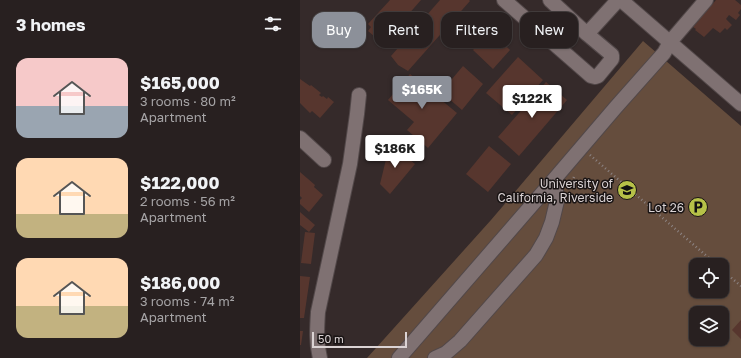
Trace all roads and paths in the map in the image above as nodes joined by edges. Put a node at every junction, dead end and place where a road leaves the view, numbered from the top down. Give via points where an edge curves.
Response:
1 (504, 0) edge
2 (550, 0) edge
3 (618, 0) edge
4 (621, 0) edge
5 (706, 0) edge
6 (587, 34) junction
7 (670, 42) junction
8 (359, 95) dead end
9 (741, 104) edge
10 (300, 138) edge
11 (588, 154) dead end
12 (324, 160) dead end
13 (551, 183) junction
14 (709, 258) edge
15 (729, 276) edge
16 (741, 286) edge
17 (320, 358) edge
18 (399, 358) edge
19 (435, 358) edge

1 - 6 street via 595,77 612,59 612,55
2 - 6 street
3 - 6 street
4 - 7 street
5 - 7 street
7 - 9 street
7 - 13 street via 664,53
8 - 17 street via 350,164 318,312 316,331
10 - 12 street
11 - 14 path
13 - 18 street
13 - 19 street via 556,191 557,201 546,238 536,255 460,342
15 - 16 path

